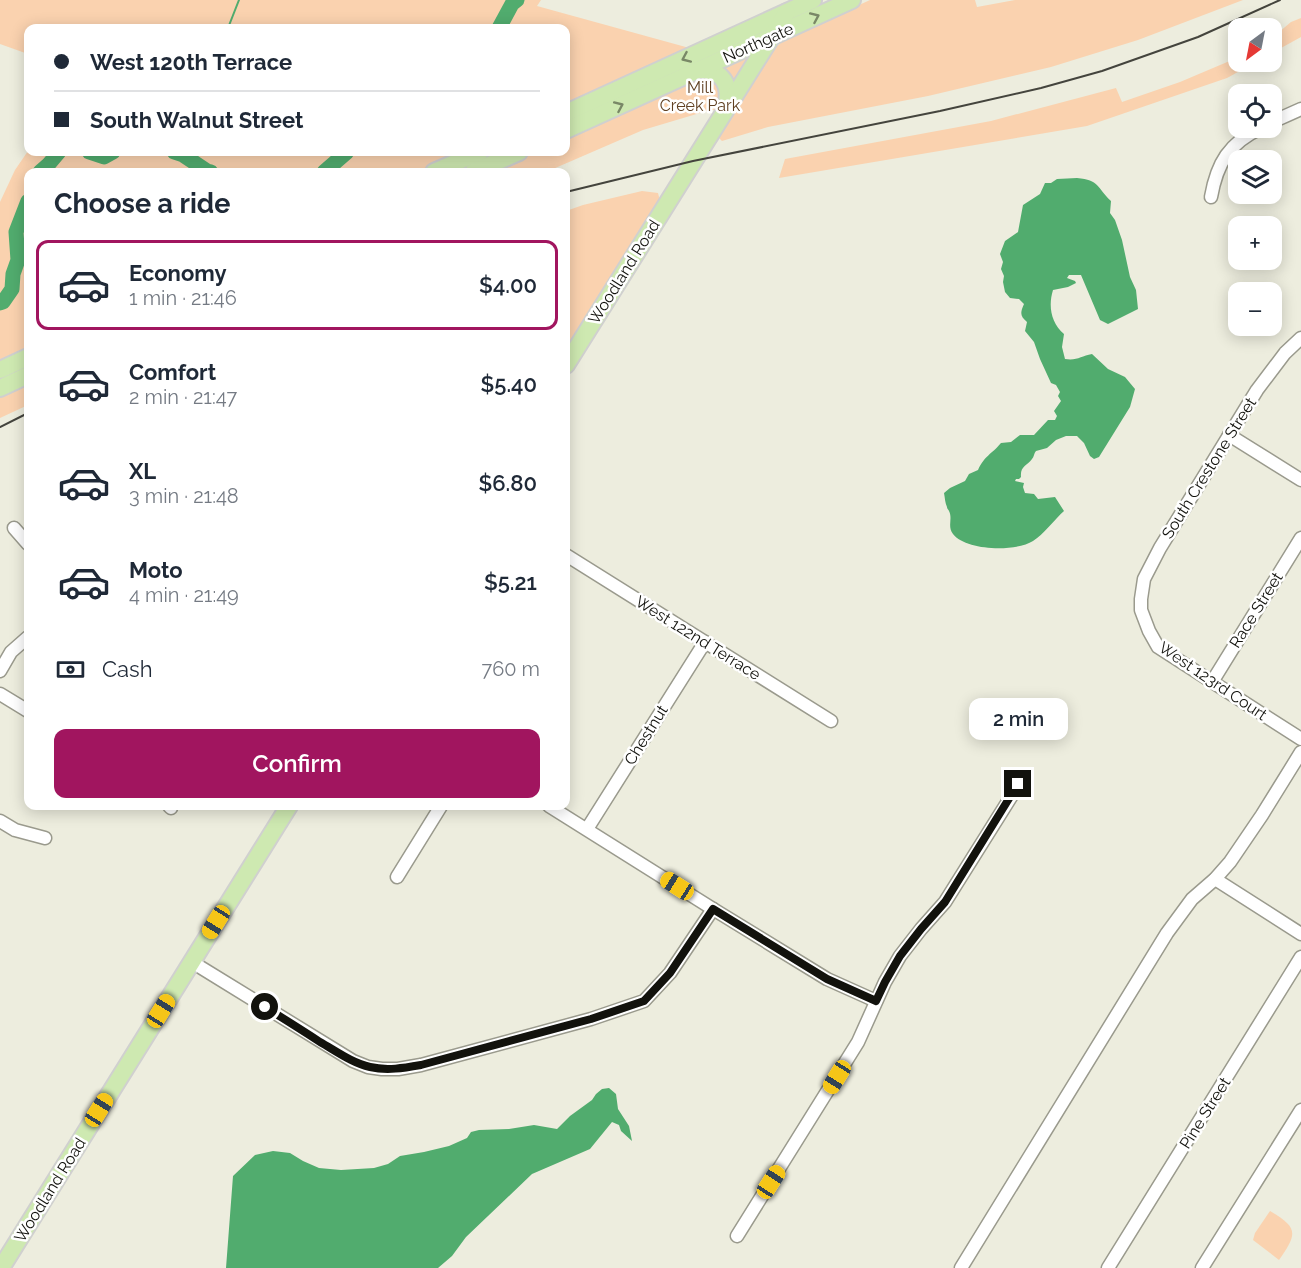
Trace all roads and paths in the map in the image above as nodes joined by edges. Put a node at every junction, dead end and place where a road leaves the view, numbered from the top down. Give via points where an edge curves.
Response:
1 (813, 0) edge
2 (852, 0) edge
3 (791, 6) edge
4 (772, 36) junction
5 (699, 70) junction
6 (726, 109) junction
7 (1301, 109) edge
8 (570, 110) edge
9 (1282, 118) edge
10 (570, 128) edge
11 (1243, 138) edge
12 (471, 156) edge
13 (510, 156) edge
14 (443, 168) edge
15 (482, 168) edge
16 (1211, 197) dead end
17 (1301, 338) edge
18 (570, 358) edge
19 (24, 359) edge
20 (0, 370) edge
21 (24, 377) edge
22 (0, 388) edge
23 (1229, 435) junction
24 (1301, 480) edge
25 (14, 528) dead end
26 (1301, 538) edge
27 (24, 539) edge
28 (570, 558) edge
29 (1141, 610) joint
30 (24, 641) edge
31 (705, 642) junction
32 (0, 671) edge
33 (1212, 682) junction
34 (0, 694) edge
35 (24, 709) edge
36 (831, 721) dead end
37 (1301, 739) edge
38 (1301, 752) edge
39 (1018, 784) dead end
40 (287, 810) edge
41 (439, 810) edge
42 (556, 810) edge
43 (0, 821) edge
44 (587, 829) junction
45 (45, 838) dead end
46 (397, 877) dead end
47 (1215, 879) junction
48 (713, 909) junction
49 (1301, 934) edge
50 (1301, 957) edge
51 (192, 962) junction
52 (876, 1001) junction
53 (1301, 1110) edge
54 (737, 1236) dead end
55 (2, 1268) edge
56 (962, 1268) edge
57 (1108, 1268) edge
58 (1202, 1268) edge

1 - 3 main road, Northgate
4 -> 2 main road, Northgate
3 - 4 main road, Woodland Road
3 -> 8 main road, Northgate
4 - 5 main road, Northgate
4 - 6 main road, Woodland Road
5 - 6 main road via 708,69 724,82 729,94
10 -> 5 main road, Northgate
6 - 18 main road, Woodland Road
7 - 9 street
11 - 16 street via 1218,170
12 - 14 main road
13 - 15 main road
17 - 23 street, South Crestone Street via 1285,352
19 - 20 main road
21 - 22 main road
23 - 24 street
23 - 29 street, South Crestone Street via 1144,579
25 - 27 street
26 - 33 street, Race Street
28 - 31 street, West 122nd Terrace
29 - 33 street, West 123rd Court via 1158,647
30 - 32 street via 11,652
31 - 36 street, West 122nd Terrace
31 - 44 street, Chestnut
33 - 37 street, West 123rd Court
34 - 35 street
38 - 47 street via 1262,815
39 - 52 street via 945,902 900,956
40 - 51 main road, Woodland Road
41 - 46 street
42 - 44 street
43 - 45 street via 15,830
44 - 48 street
47 - 49 street
47 - 56 street via 1192,900 1167,933
48 - 51 street via 670,973 644,1001 591,1019 398,1069 368,1067 353,1061
48 - 52 street via 827,979
50 - 57 street, Pine Street
51 - 55 main road, Woodland Road
52 - 54 street via 858,1042
53 - 58 street

